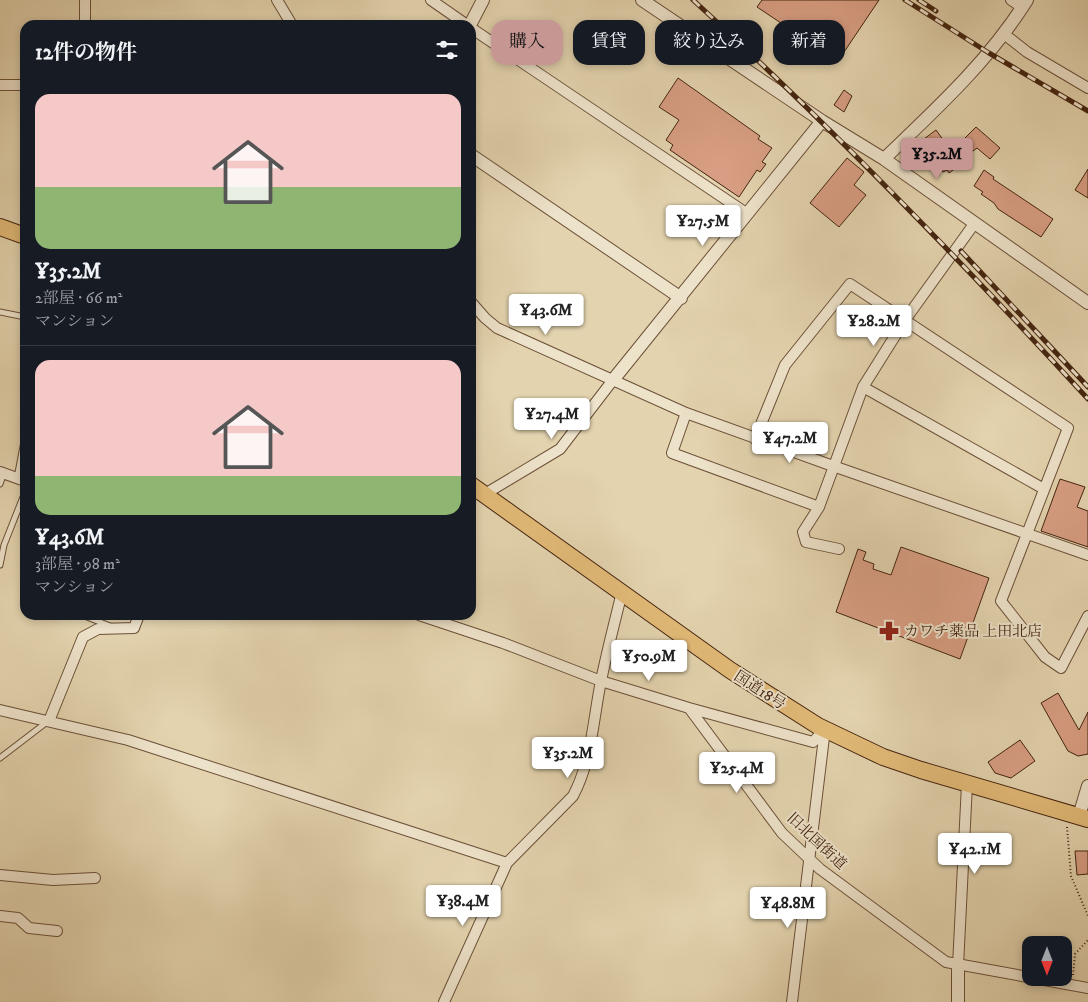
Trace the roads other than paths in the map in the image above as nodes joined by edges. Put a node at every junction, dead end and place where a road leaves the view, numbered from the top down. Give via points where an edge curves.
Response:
1 (85, 0) edge
2 (277, 0) edge
3 (431, 0) edge
4 (482, 0) edge
5 (642, 0) edge
6 (1011, 0) edge
7 (1025, 4) edge
8 (85, 20) edge
9 (289, 20) edge
10 (460, 20) edge
11 (472, 20) edge
12 (476, 31) edge
13 (1004, 34) junction
14 (0, 85) edge
15 (20, 85) edge
16 (1088, 88) edge
17 (822, 121) junction
18 (476, 158) edge
19 (884, 159) junction
20 (746, 213) junction
21 (974, 224) junction
22 (0, 227) edge
23 (20, 234) edge
24 (681, 298) junction
25 (1088, 303) edge
26 (476, 308) edge
27 (0, 312) edge
28 (20, 316) edge
29 (905, 320) junction
30 (613, 380) junction
31 (863, 387) junction
32 (686, 413) junction
33 (755, 439) junction
34 (833, 466) junction
35 (2, 472) edge
36 (20, 480) edge
37 (0, 484) edge
38 (476, 488) edge
39 (1044, 489) junction
40 (485, 494) junction
41 (20, 505) edge
42 (819, 507) junction
43 (1028, 533) junction
44 (839, 549) dead end
45 (1088, 554) edge
46 (0, 565) edge
47 (622, 592) junction
48 (1088, 616) edge
49 (95, 620) edge
50 (137, 620) edge
51 (434, 620) edge
52 (115, 628) junction
53 (601, 681) junction
54 (689, 708) junction
55 (0, 710) edge
56 (49, 720) junction
57 (825, 729) junction
58 (0, 758) edge
59 (967, 784) junction
60 (1088, 786) edge
61 (1078, 820) edge
62 (810, 858) junction
63 (507, 863) junction
64 (0, 875) edge
65 (95, 878) dead end
66 (0, 916) edge
67 (57, 931) dead end
68 (958, 966) junction
69 (1088, 988) edge
70 (444, 1002) edge
71 (792, 1002) edge
72 (958, 1002) edge

1 - 8 street
2 - 9 street
3 - 10 street
4 - 11 street
5 - 17 street
6 - 7 street
7 - 13 street
12 - 20 street
13 - 16 street via 1027,52
13 - 19 street via 961,86
14 - 15 street
17 - 19 street
17 - 20 street
18 - 24 street
19 - 21 street
20 - 24 street
21 - 25 street
21 - 29 street
22 - 23 highway
24 - 30 street
26 - 30 street via 497,328
27 - 28 lane
29 - 31 street
29 - 33 street via 850,284 785,365
29 - 39 street via 1068,428
30 - 32 street
30 - 40 street via 560,449
31 - 34 street
31 - 39 street
32 - 33 street
32 - 42 street via 672,453
33 - 34 street
34 - 42 street
34 - 43 street
35 - 36 street
35 - 37 lane
38 - 40 highway, 国道18号
39 - 43 street
40 - 47 highway, 国道18号
41 - 46 lane
42 - 44 street via 803,532 806,542
43 - 45 street
43 - 48 street via 1001,601 1045,658 1060,668
47 - 53 street
47 - 57 highway, 国道18号 via 766,695
49 - 52 lane
50 - 52 street via 134,628
51 - 53 street
52 - 56 street via 98,629 83,637
53 - 54 street
53 - 63 street via 590,749 573,796
54 - 57 street via 813,742
54 - 62 street, 旧北国街道 via 782,833
55 - 56 street
56 - 58 lane
56 - 63 street via 128,740
57 - 59 highway, 国道18号 via 883,757
57 - 62 street
59 - 61 highway, 国道18号
59 - 68 street
60 - 61 street
62 - 68 street, 旧北国街道 via 820,869 946,962
62 - 71 street
63 - 70 street
64 - 65 street via 53,880
66 - 67 street via 18,918 29,928
68 - 69 street, 旧北国街道
68 - 72 street

